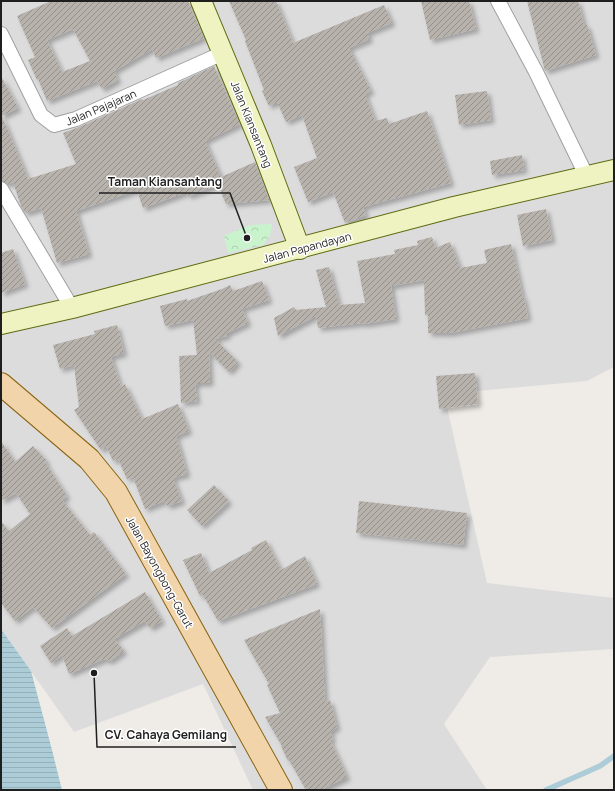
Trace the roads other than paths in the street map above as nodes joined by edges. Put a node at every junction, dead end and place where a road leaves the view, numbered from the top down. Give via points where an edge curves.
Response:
1 (201, 1) edge
2 (498, 1) edge
3 (1, 34) edge
4 (223, 53) junction
5 (614, 170) edge
6 (587, 177) junction
7 (1, 189) edge
8 (300, 249) junction
9 (72, 308) junction
10 (1, 324) edge
11 (1, 384) edge
12 (281, 790) edge

1 - 4 main road, Jalan Kiansantang
2 - 6 street
3 - 4 street, Jalan Pajajaran via 41,115 54,125 76,119
4 - 8 main road, Jalan Kiansantang via 262,145
5 - 6 main road, Jalan Papandayan
6 - 8 main road, Jalan Papandayan via 454,207
7 - 9 street
8 - 9 main road, Jalan Papandayan
9 - 10 main road, Jalan Papandayan
11 - 12 main road, Jalan Bayongbong-Garut via 89,459 116,492

